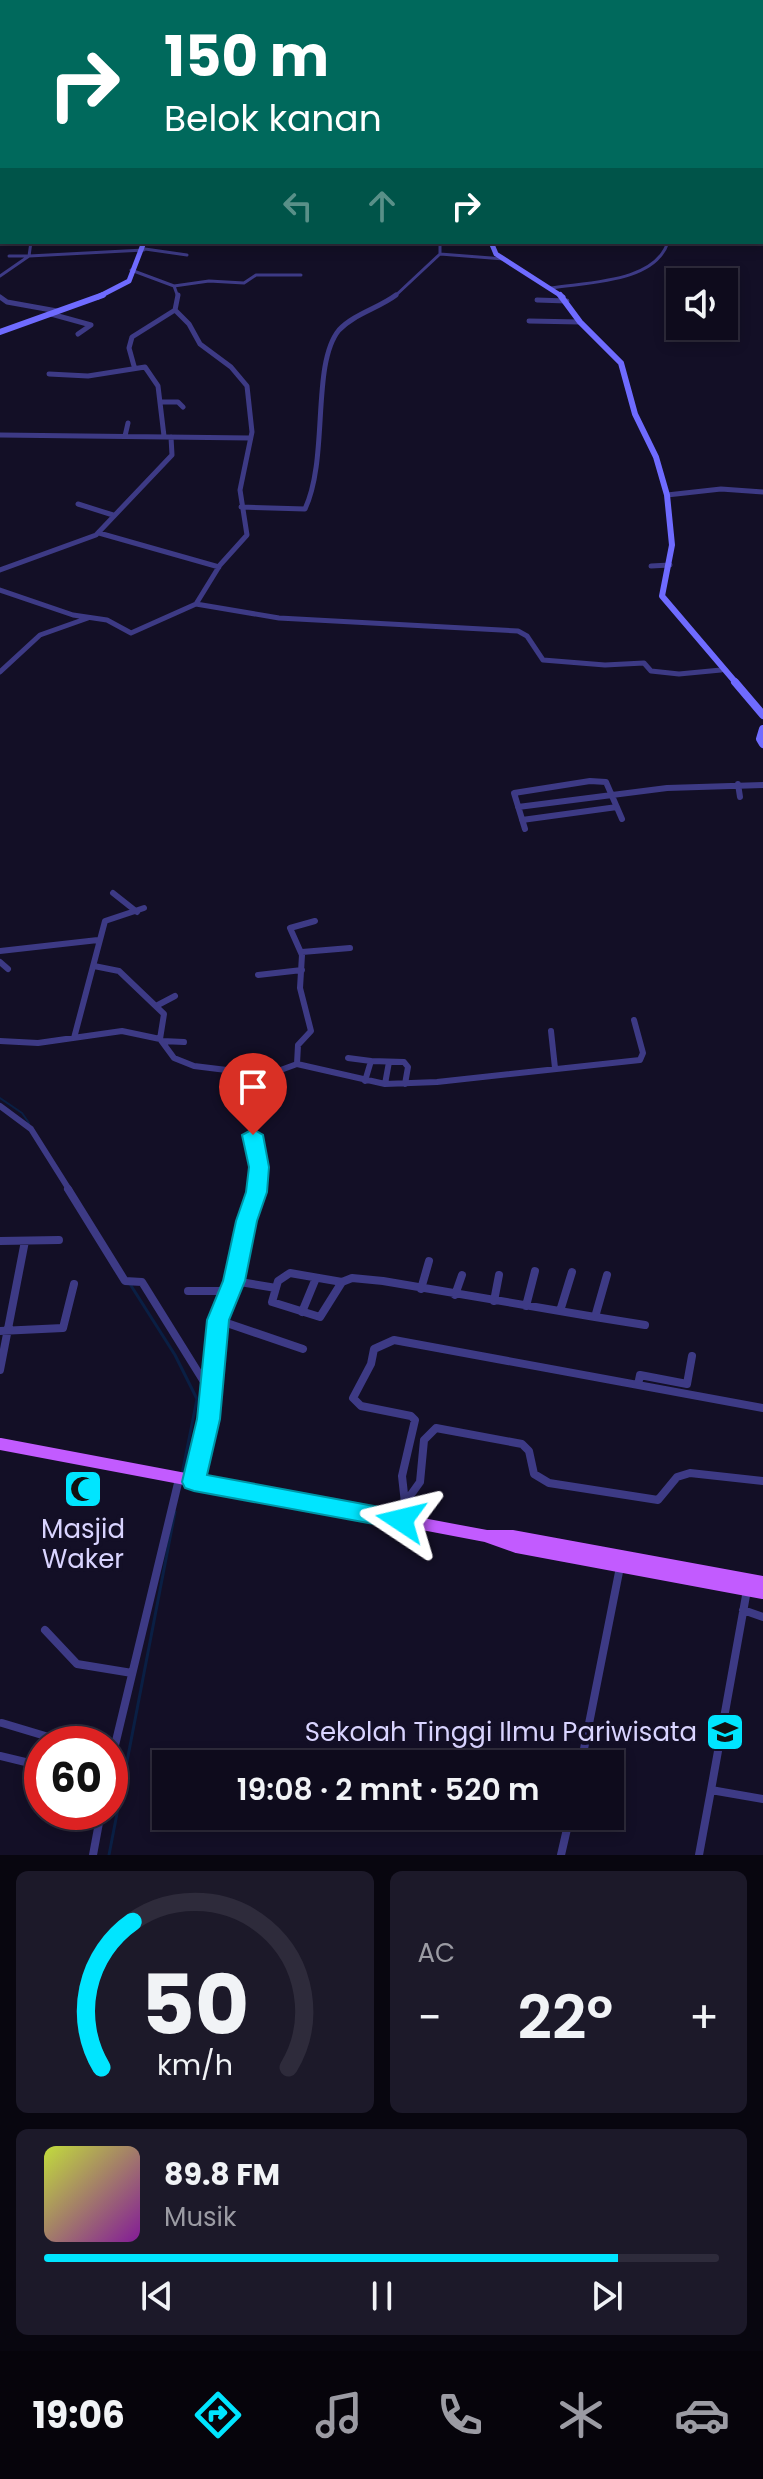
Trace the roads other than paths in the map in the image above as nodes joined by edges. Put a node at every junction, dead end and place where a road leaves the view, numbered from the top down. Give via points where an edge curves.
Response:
1 (31, 244) edge
2 (440, 244) edge
3 (492, 244) edge
4 (667, 244) edge
5 (145, 247) edge
6 (440, 254) junction
7 (187, 255) dead end
8 (9, 256) dead end
9 (29, 256) junction
10 (504, 259) junction
11 (131, 270) junction
12 (301, 275) dead end
13 (0, 276) edge
14 (174, 286) junction
15 (551, 288) junction
16 (0, 297) edge
17 (537, 300) dead end
18 (567, 301) junction
19 (175, 310) junction
20 (54, 312) junction
21 (529, 321) dead end
22 (580, 322) junction
23 (0, 332) edge
24 (78, 334) dead end
25 (134, 366) junction
26 (49, 374) dead end
27 (161, 402) junction
28 (183, 407) dead end
29 (128, 423) dead end
30 (1, 435) edge
31 (125, 436) junction
32 (168, 437) junction
33 (250, 438) junction
34 (763, 492) edge
35 (667, 495) junction
36 (78, 504) dead end
37 (241, 507) junction
38 (113, 515) junction
39 (99, 533) junction
40 (670, 565) junction
41 (651, 566) dead end
42 (219, 567) junction
43 (0, 570) edge
44 (0, 590) edge
45 (196, 604) junction
46 (88, 618) junction
47 (721, 670) junction
48 (0, 672) edge
49 (763, 715) edge
50 (763, 729) edge
51 (763, 744) edge
52 (738, 784) junction
53 (763, 785) edge
54 (690, 786) junction
55 (613, 794) junction
56 (692, 794) dead end
57 (740, 797) dead end
58 (518, 807) junction
59 (617, 807) junction
60 (622, 819) dead end
61 (522, 820) junction
62 (525, 829) dead end
63 (113, 893) dead end
64 (315, 921) dead end
65 (98, 940) junction
66 (350, 948) dead end
67 (0, 951) edge
68 (302, 952) junction
69 (0, 962) edge
70 (94, 966) junction
71 (8, 969) dead end
72 (302, 970) junction
73 (258, 975) dead end
74 (175, 996) dead end
75 (156, 1006) junction
76 (634, 1020) dead end
77 (551, 1031) dead end
78 (74, 1038) junction
79 (161, 1040) junction
80 (0, 1041) edge
81 (184, 1042) dead end
82 (348, 1058) dead end
83 (361, 1060) junction
84 (371, 1061) junction
85 (389, 1062) junction
86 (297, 1064) junction
87 (555, 1068) junction
88 (267, 1075) junction
89 (354, 1079) junction
90 (365, 1081) junction
91 (385, 1084) junction
92 (405, 1084) junction
93 (0, 1106) edge
94 (59, 1240) dead end
95 (0, 1241) edge
96 (25, 1241) junction
97 (429, 1261) dead end
98 (535, 1271) dead end
99 (572, 1272) dead end
100 (462, 1275) dead end
101 (499, 1275) dead end
102 (607, 1275) dead end
103 (316, 1278) junction
104 (234, 1281) junction
105 (342, 1282) junction
106 (74, 1284) dead end
107 (276, 1288) junction
108 (421, 1289) junction
109 (188, 1291) dead end
110 (229, 1291) junction
111 (455, 1295) junction
112 (494, 1301) junction
113 (526, 1306) junction
114 (560, 1311) junction
115 (302, 1312) junction
116 (595, 1317) junction
117 (218, 1320) junction
118 (645, 1325) dead end
119 (4, 1331) edge
120 (303, 1349) dead end
121 (692, 1356) dead end
122 (0, 1370) edge
123 (638, 1385) junction
124 (211, 1393) junction
125 (763, 1408) edge
126 (0, 1444) edge
127 (186, 1480) junction
128 (763, 1481) edge
129 (405, 1503) junction
130 (401, 1520) junction
131 (486, 1536) junction
132 (621, 1565) junction
133 (763, 1582) edge
134 (747, 1590) junction
135 (763, 1593) edge
136 (743, 1610) junction
137 (763, 1617) edge
138 (45, 1630) dead end
139 (132, 1673) junction
140 (2, 1723) dead end
141 (119, 1726) edge
142 (24, 1730) edge
143 (584, 1750) edge
144 (0, 1756) edge
145 (24, 1762) edge
146 (711, 1790) junction
147 (763, 1799) edge
148 (98, 1830) edge
149 (567, 1830) edge
150 (93, 1855) edge
151 (561, 1855) edge
152 (699, 1855) edge

1 - 9 street
2 - 6 street
3 - 10 street
4 - 15 street via 664,255 640,272
5 - 7 street
5 - 9 street
5 - 11 street
6 - 10 street
6 - 37 street via 392,299 352,320 334,337 323,387 324,433 305,509
8 - 9 street
9 - 13 street
10 - 15 street
11 - 14 street
11 - 20 street via 129,281 119,289
12 - 14 street
14 - 19 street
15 - 18 street
16 - 20 street
17 - 18 street
18 - 22 street
19 - 25 street via 132,337
19 - 33 street via 200,344 247,386
20 - 23 street
20 - 24 street via 91,325
21 - 22 street
22 - 35 street via 621,363
25 - 26 street via 88,376
25 - 27 street via 145,367 154,378
27 - 28 street
27 - 32 street
29 - 31 street
30 - 31 street
31 - 32 street
32 - 33 street
32 - 38 street via 172,455
33 - 37 street
34 - 35 street via 721,489
35 - 40 street
36 - 38 street
37 - 42 street via 247,535
38 - 39 street
39 - 42 street
39 - 43 street
40 - 41 street
40 - 47 street via 663,599 691,626
42 - 45 street
44 - 46 street
45 - 46 street via 137,633
45 - 47 street via 279,618 520,631 543,660 644,663 650,670 677,674
46 - 48 street via 40,635
47 - 49 street
50 - 51 street
52 - 53 street
52 - 54 street
52 - 57 street
54 - 55 street
54 - 56 street
55 - 58 street
55 - 58 street via 604,780 579,782 515,792
55 - 59 street
58 - 61 street
59 - 60 street
59 - 61 street
61 - 62 street
63 - 65 street via 140,910 108,918
64 - 68 street via 291,927
65 - 67 street
65 - 70 street
66 - 68 street
68 - 72 street
69 - 71 street
70 - 75 street via 119,971
70 - 78 street
72 - 73 street
72 - 86 street via 300,988 311,1034 298,1045
74 - 75 street
75 - 79 street via 165,1015
76 - 87 street via 642,1059
77 - 87 street
78 - 79 street via 122,1031
78 - 80 street via 32,1044
79 - 81 street
79 - 88 street via 174,1058 187,1064
82 - 83 street
83 - 84 street
83 - 89 street
84 - 85 street
84 - 90 street
85 - 91 street
85 - 92 street via 407,1064
86 - 88 street
86 - 89 street
87 - 92 street
88 - 104 street via 252,1112 258,1179
89 - 90 street
90 - 91 street
91 - 92 street
93 - 124 street via 31,1129 132,1281 142,1282
94 - 96 street
95 - 96 street
96 - 119 street
97 - 108 street
98 - 113 street
99 - 114 street
100 - 111 street
101 - 112 street
102 - 116 street
103 - 105 street
103 - 107 street via 286,1274
103 - 115 street
104 - 107 street
104 - 110 street
105 - 108 street via 360,1278
105 - 115 street via 321,1317
106 - 119 street via 64,1327
107 - 115 street via 273,1303
108 - 111 street
109 - 110 street
110 - 117 street
111 - 112 street
112 - 113 street
113 - 114 street
114 - 116 street
116 - 118 street
117 - 120 street
117 - 124 street
119 - 122 street
121 - 123 street via 687,1384 640,1375
123 - 125 street
123 - 129 street via 406,1340 374,1349 353,1398 361,1406 414,1419 401,1483
124 - 127 street
126 - 127 main road
127 - 130 main road
127 - 139 street
128 - 129 street via 690,1473 677,1477 658,1500 564,1485 537,1478 522,1444 436,1428 424,1440 419,1490
129 - 130 street
130 - 131 main road
131 - 132 main road via 517,1547
131 - 133 main road via 512,1536
132 - 134 main road
132 - 143 street
134 - 135 main road
134 - 136 street
136 - 137 street
136 - 146 street
138 - 139 street via 77,1664
139 - 141 street
140 - 142 street
144 - 145 street
146 - 147 street
146 - 152 street
148 - 150 street
149 - 151 street

